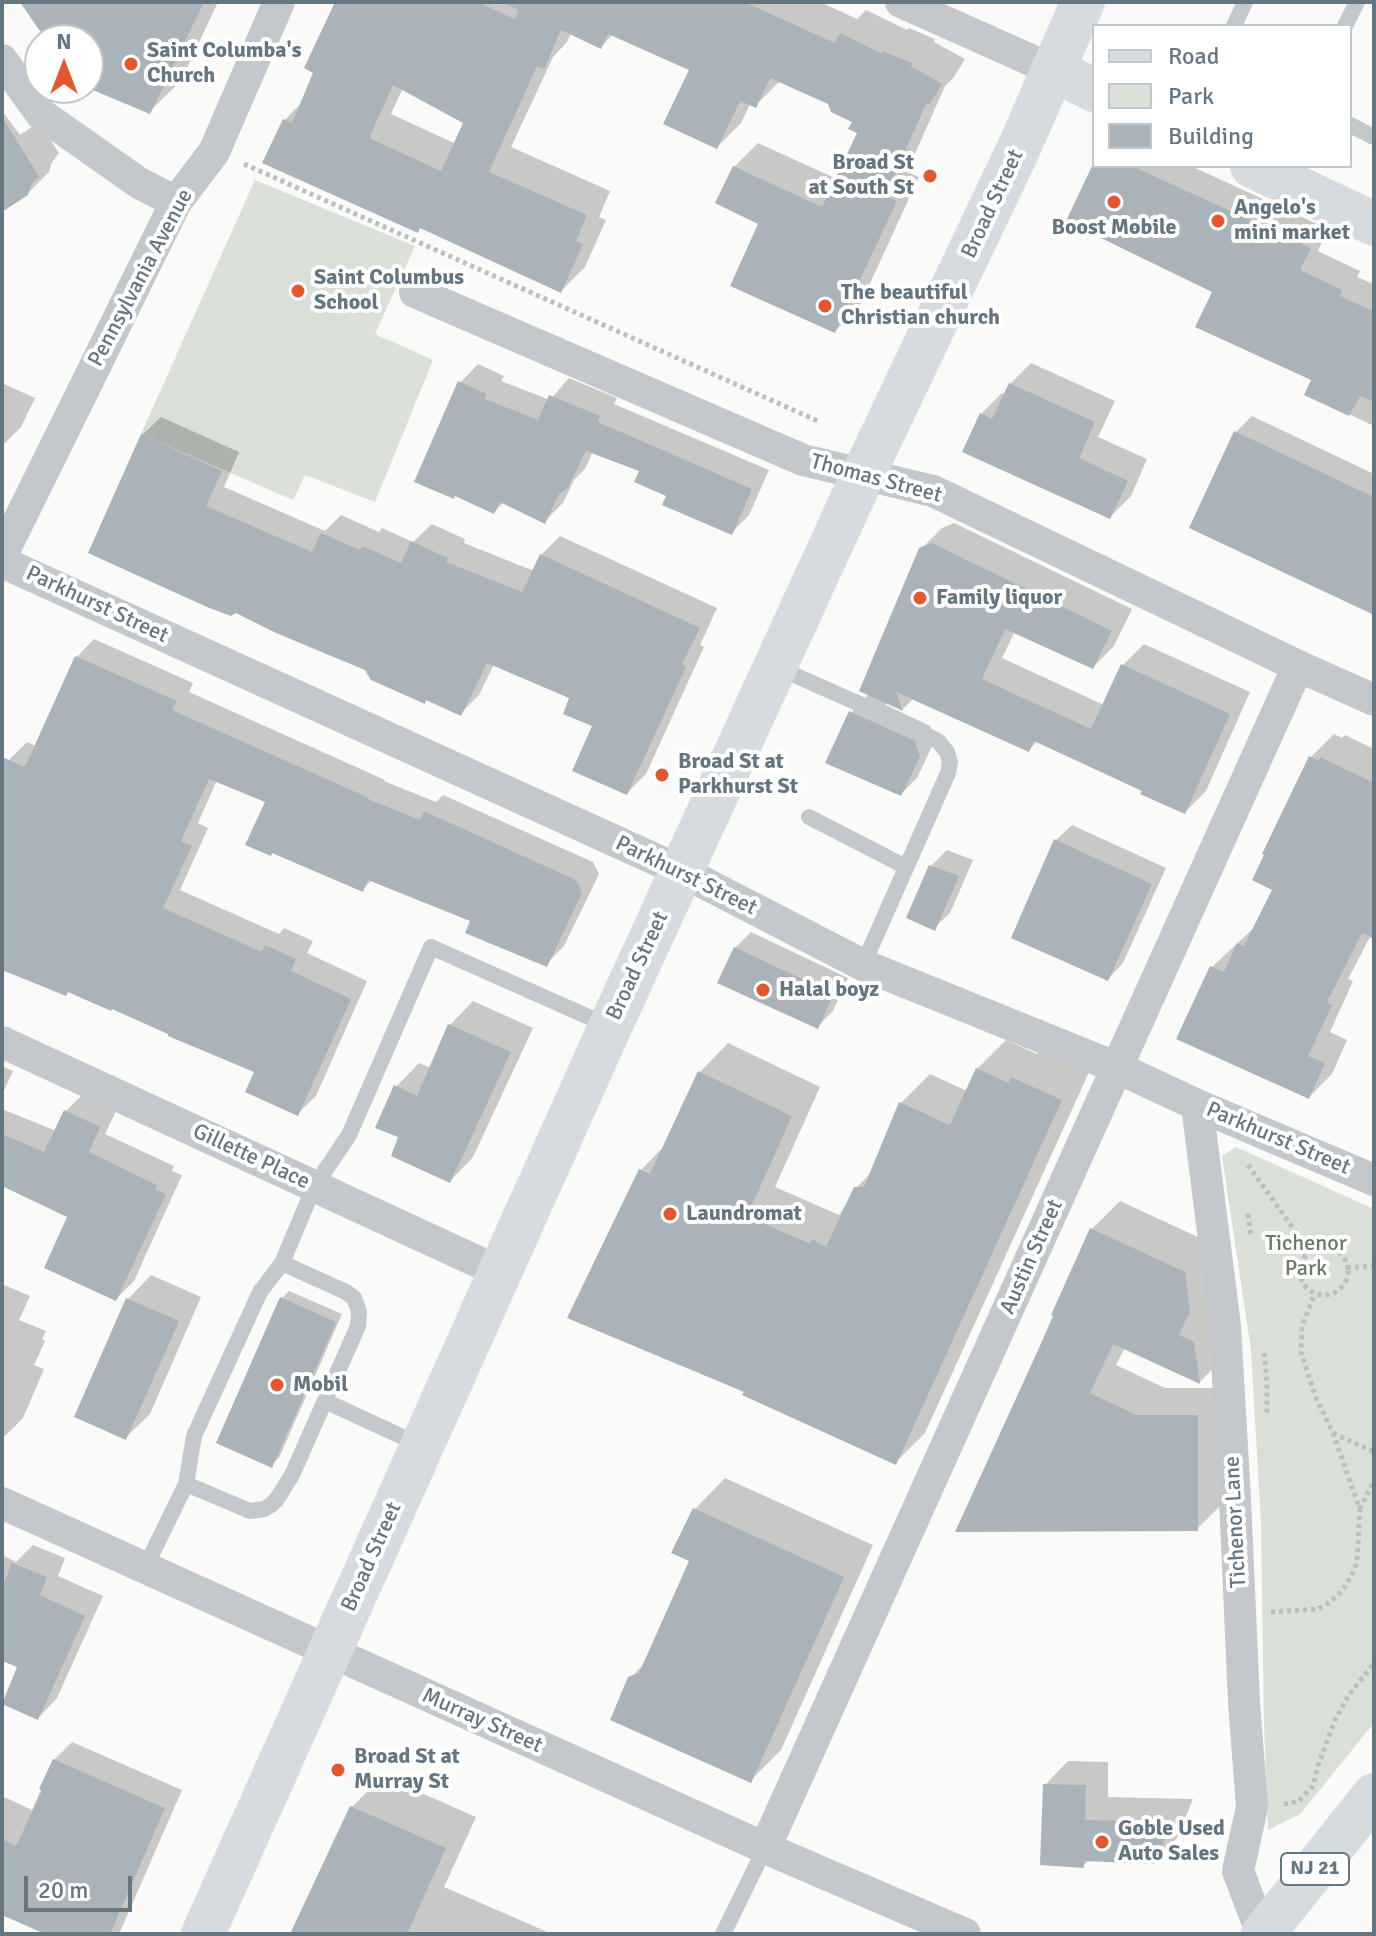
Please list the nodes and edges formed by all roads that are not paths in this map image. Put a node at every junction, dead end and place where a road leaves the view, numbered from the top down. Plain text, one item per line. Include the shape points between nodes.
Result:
1 (279, 2) edge
2 (901, 2) edge
3 (1083, 2) edge
4 (1245, 2) edge
5 (1357, 2) edge
6 (1235, 24) edge
7 (1346, 24) edge
8 (2, 60) edge
9 (1053, 70) junction
10 (1092, 89) edge
11 (1352, 126) edge
12 (1374, 137) edge
13 (1276, 171) edge
14 (176, 202) junction
15 (1374, 224) edge
16 (415, 292) dead end
17 (863, 475) junction
18 (2, 555) edge
19 (2, 562) edge
20 (775, 666) junction
21 (1298, 666) junction
22 (1374, 700) edge
23 (809, 817) dead end
24 (906, 867) junction
25 (681, 871) junction
26 (863, 965) junction
27 (610, 1027) junction
28 (2, 1042) edge
29 (1118, 1068) junction
30 (1197, 1105) junction
31 (1374, 1180) edge
32 (314, 1187) junction
33 (282, 1263) junction
34 (500, 1272) junction
35 (325, 1401) junction
36 (421, 1445) junction
37 (186, 1484) junction
38 (2, 1503) edge
39 (145, 1568) junction
40 (330, 1653) junction
41 (1374, 1795) edge
42 (765, 1848) junction
43 (203, 1934) edge
44 (723, 1934) edge
45 (965, 1934) edge
46 (1262, 1934) edge

1 - 14 street, Pennsylvania Avenue via 214,152
2 - 9 street
3 - 9 main road, Broad Street
4 - 6 lane
5 - 7 lane
8 - 14 street via 41,114 139,183
9 - 10 main road
9 - 17 main road, Broad Street
11 - 12 lane
13 - 15 main road
14 - 18 street, Pennsylvania Avenue
16 - 17 street, Thomas Street via 803,460
17 - 20 main road, Broad Street
17 - 21 street, Thomas Street via 933,491
19 - 25 street, Parkhurst Street
20 - 24 lane via 905,724 938,741 947,752 948,773
20 - 25 main road, Broad Street
21 - 22 street, Thomas Street
21 - 29 street, Austin Street
23 - 24 lane
24 - 26 lane
25 - 26 street, Parkhurst Street
25 - 27 main road, Broad Street
26 - 29 street, Parkhurst Street
27 - 32 lane via 431,947 349,1135
27 - 34 main road, Broad Street
28 - 32 street, Gillette Place
29 - 30 street, Parkhurst Street
29 - 42 street, Austin Street
30 - 31 street, Parkhurst Street
30 - 46 street, Tichenor Lane via 1225,1326 1252,1807 1238,1871
32 - 33 lane
32 - 34 street, Gillette Place
33 - 35 lane via 346,1292 359,1311 358,1326
33 - 37 lane via 260,1292 194,1436
34 - 36 main road, Broad Street
35 - 36 lane
35 - 37 lane via 292,1475 264,1509 250,1511
36 - 40 main road, Broad Street
37 - 39 lane
38 - 39 street, Murray Street
39 - 40 street, Murray Street
40 - 42 street, Murray Street
40 - 43 main road, Broad Street
41 - 46 main road, NJ 21
42 - 44 lane
42 - 45 street, Murray Street

